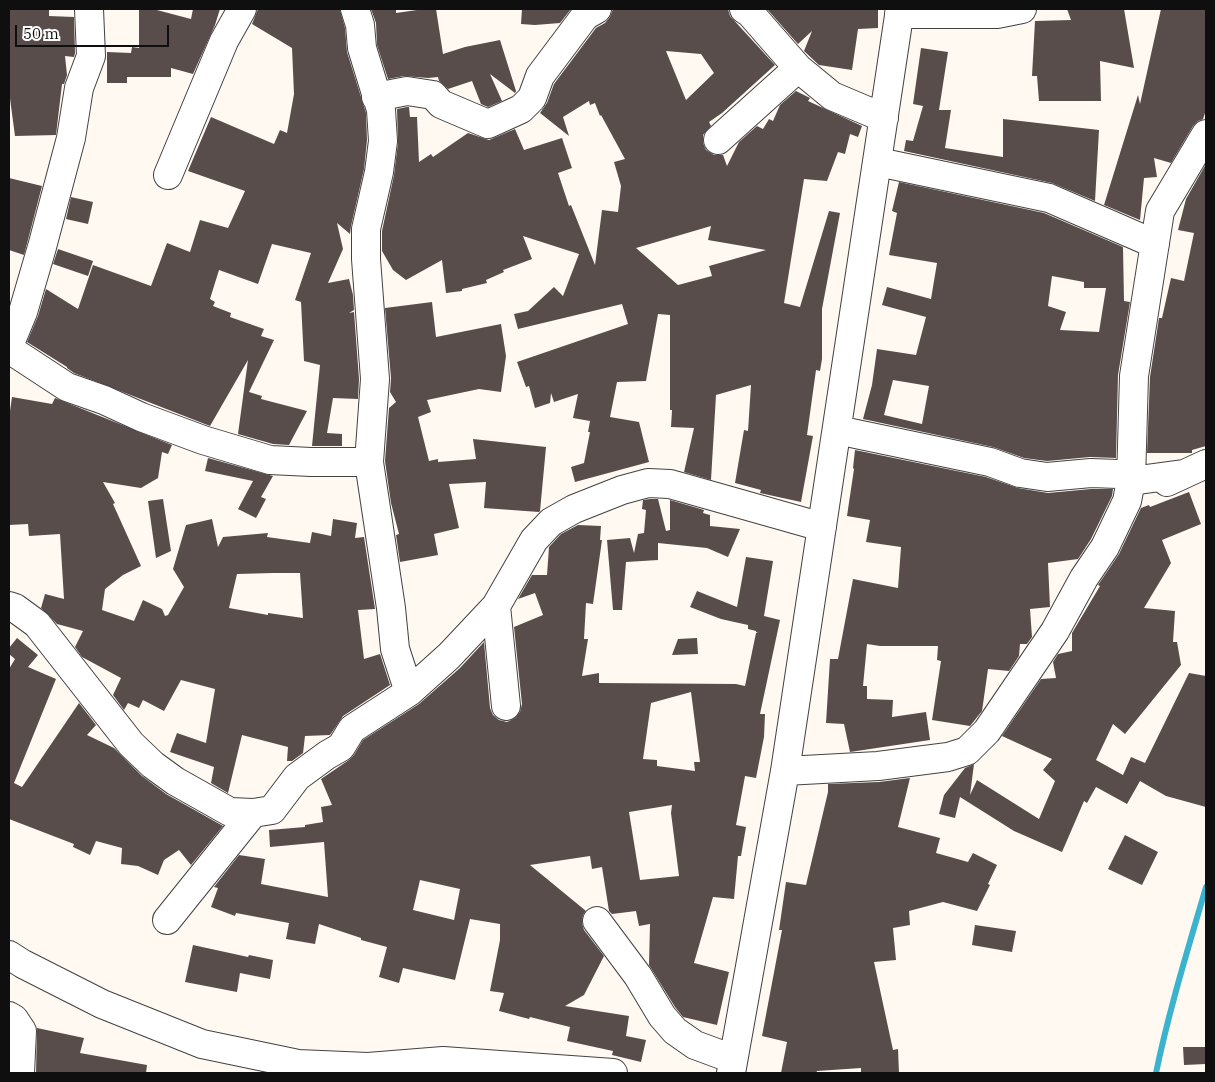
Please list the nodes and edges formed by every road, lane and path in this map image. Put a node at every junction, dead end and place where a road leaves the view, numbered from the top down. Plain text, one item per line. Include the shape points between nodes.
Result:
1 (89, 9) edge
2 (242, 9) edge
3 (355, 9) edge
4 (597, 9) edge
5 (744, 9) edge
6 (1022, 9) edge
7 (900, 11) edge
8 (798, 68) junction
9 (376, 97) junction
10 (884, 118) junction
11 (1206, 134) edge
12 (718, 140) dead end
13 (878, 162) junction
14 (168, 175) dead end
15 (1155, 244) junction
16 (9, 348) edge
17 (837, 430) junction
18 (369, 462) junction
19 (1195, 469) edge
20 (1129, 491) junction
21 (822, 527) junction
22 (9, 606) edge
23 (496, 606) junction
24 (409, 692) junction
25 (506, 706) dead end
26 (785, 771) junction
27 (253, 814) junction
28 (167, 920) dead end
29 (597, 921) dead end
30 (9, 955) edge
31 (9, 1016) edge
32 (732, 1066) edge
33 (367, 1070) edge
34 (20, 1073) edge
35 (613, 1073) edge

1 - 16 street via 91,56 79,88 71,138 42,246
2 - 14 street via 224,41
3 - 9 street
4 - 9 street via 585,16 540,76 532,98 520,109 488,124 441,104 433,95 407,91
5 - 8 street
6 - 7 street via 997,14
7 - 10 street
8 - 10 street via 832,96
8 - 12 street
9 - 18 street via 381,110 382,141 379,172 366,229 375,380
10 - 13 street
11 - 15 street via 1160,211
13 - 15 street via 1049,198
13 - 17 street
15 - 20 street via 1134,376
16 - 18 street via 67,387 203,440 270,460
17 - 20 street via 990,462 1020,473 1047,477 1118,474
17 - 21 street
18 - 24 street via 395,649
19 - 20 street
20 - 26 street via 1104,547 1055,631 987,731 967,751 948,757 878,766
21 - 23 street via 670,484 648,483 574,509 551,522 534,540
21 - 26 street
22 - 27 street via 37,624 131,744 153,765 230,812
23 - 24 street via 449,656
23 - 25 street
24 - 27 street via 352,729 341,747 297,777 272,810
26 - 32 street
27 - 28 street
29 - 32 street via 675,1031
30 - 33 street via 102,1004 202,1044 298,1064
31 - 34 street via 22,1031
33 - 35 street via 443,1061

